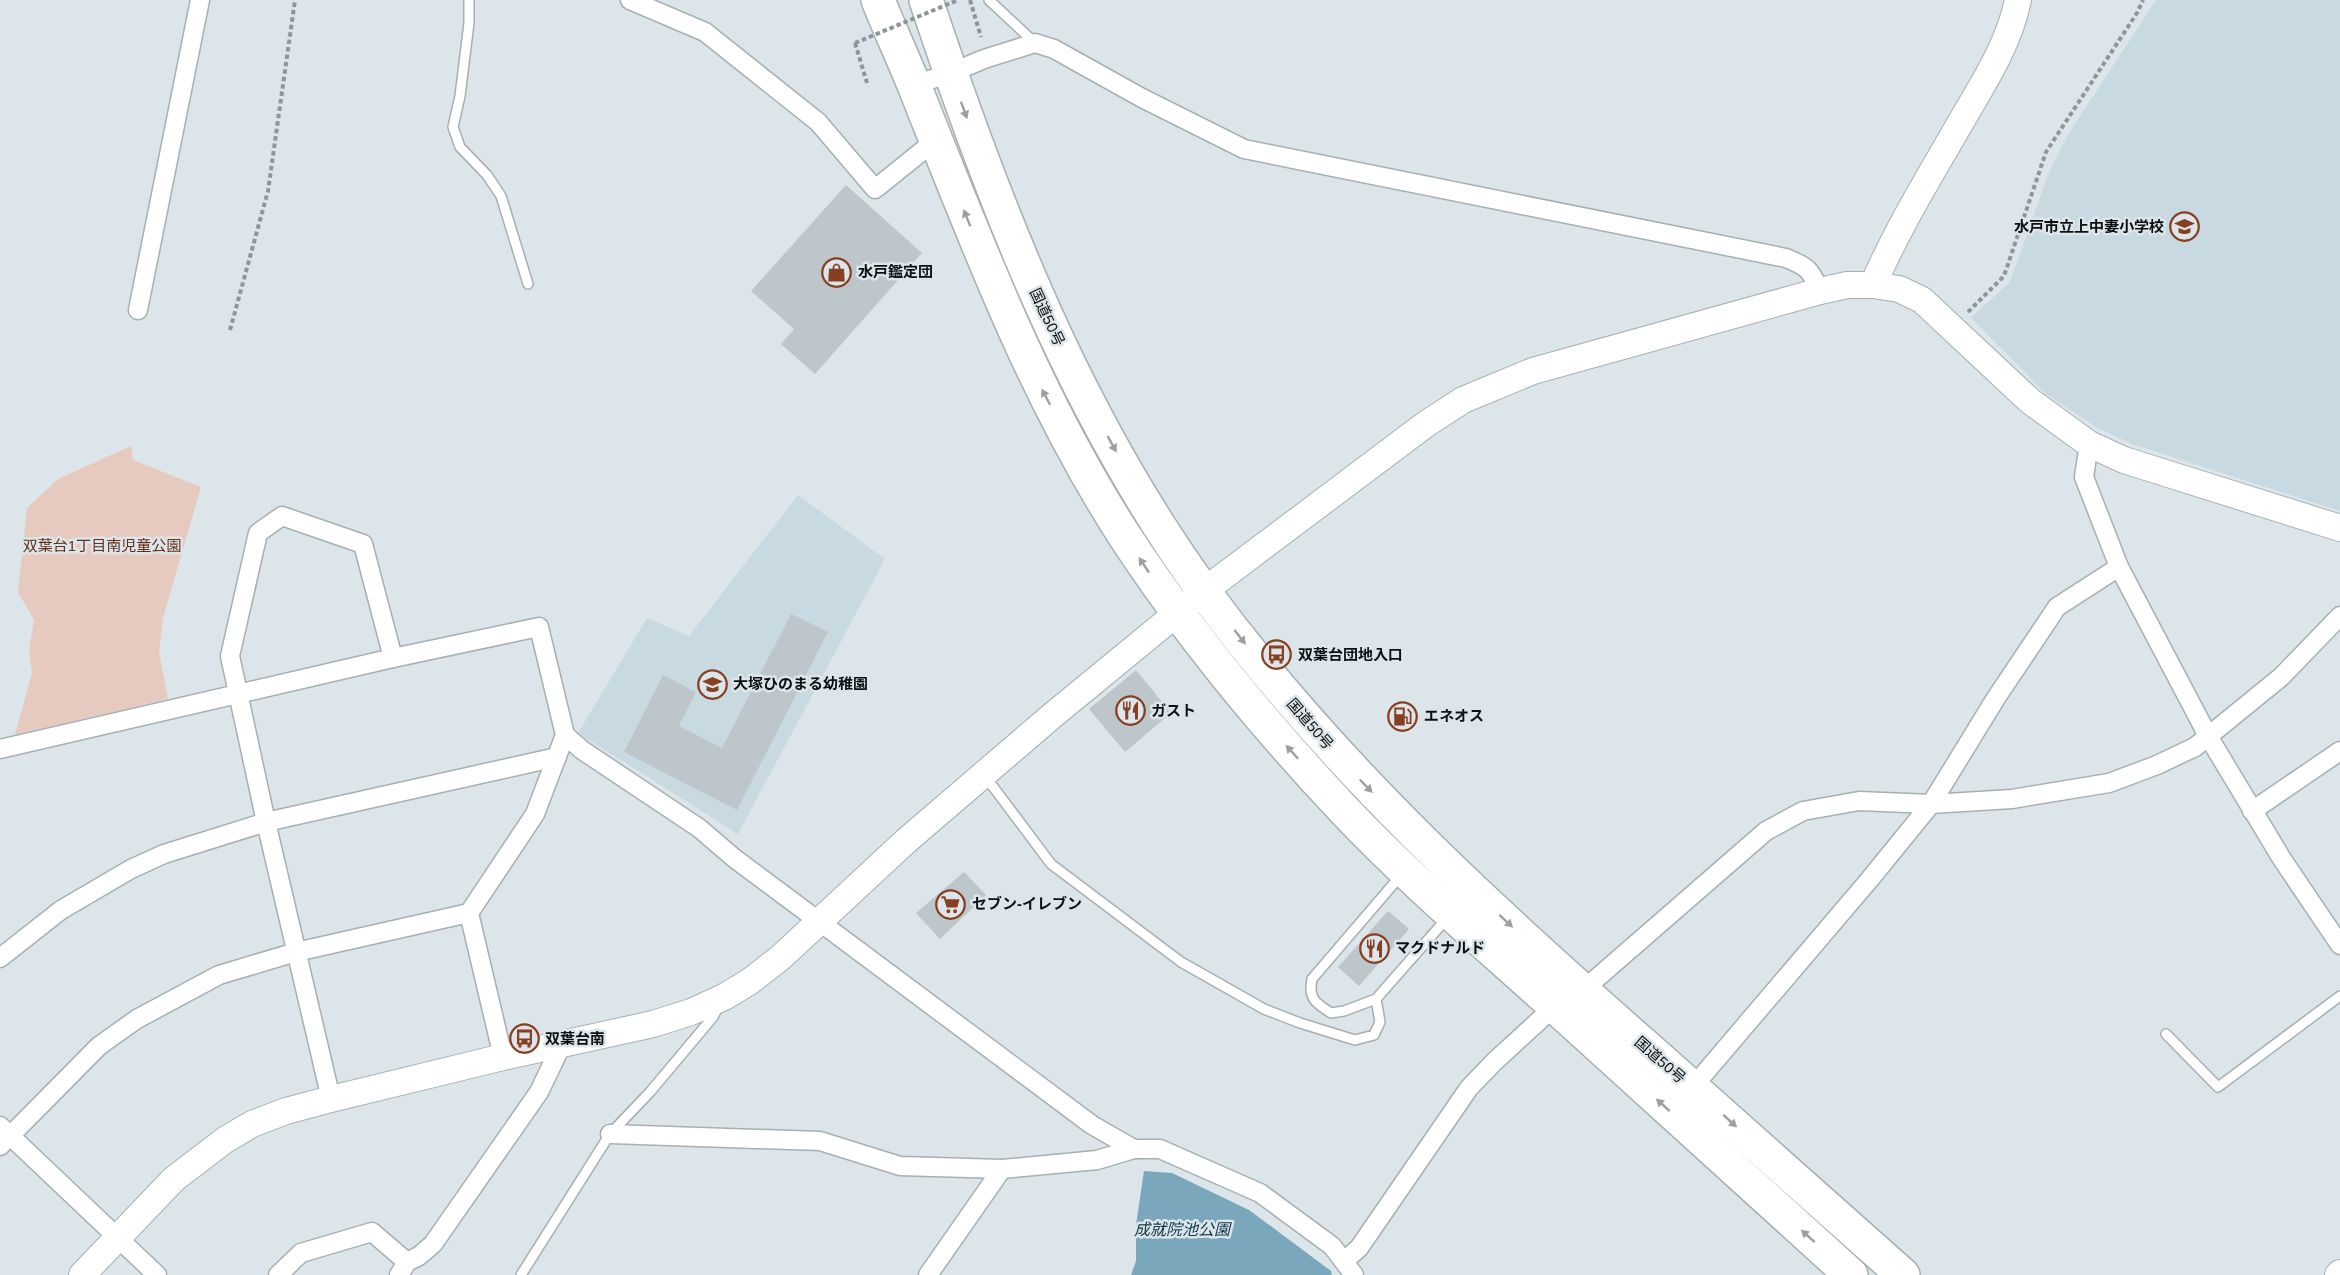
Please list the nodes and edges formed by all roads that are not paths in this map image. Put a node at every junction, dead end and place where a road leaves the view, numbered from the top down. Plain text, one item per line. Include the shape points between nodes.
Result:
1 (200, 0) edge
2 (469, 0) edge
3 (630, 0) edge
4 (870, 0) edge
5 (878, 0) edge
6 (989, 0) edge
7 (2019, 0) edge
8 (935, 4) edge
9 (891, 33) junction
10 (1035, 43) junction
11 (951, 73) junction
12 (914, 85) junction
13 (936, 140) junction
14 (528, 284) dead end
15 (1873, 285) junction
16 (1820, 291) junction
17 (138, 310) dead end
18 (2089, 444) junction
19 (2340, 528) edge
20 (2119, 567) junction
21 (1204, 591) junction
22 (1177, 613) junction
23 (2340, 616) edge
24 (393, 658) junction
25 (238, 694) junction
26 (565, 735) junction
27 (2208, 736) junction
28 (0, 749) edge
29 (2340, 752) edge
30 (557, 757) junction
31 (983, 773) junction
32 (1931, 804) junction
33 (2252, 811) junction
34 (266, 822) junction
35 (1406, 870) junction
36 (469, 913) junction
37 (1452, 913) junction
38 (819, 921) junction
39 (2340, 945) edge
40 (296, 952) junction
41 (0, 958) edge
42 (2340, 996) edge
43 (724, 997) junction
44 (1376, 999) junction
45 (1569, 999) junction
46 (2166, 1034) dead end
47 (562, 1044) junction
48 (503, 1057) junction
49 (1692, 1088) junction
50 (331, 1099) junction
51 (610, 1134) junction
52 (3, 1136) edge
53 (1134, 1149) junction
54 (1002, 1169) junction
55 (118, 1238) junction
56 (403, 1268) edge
57 (1349, 1268) edge
58 (82, 1275) edge
59 (157, 1275) edge
60 (278, 1275) edge
61 (521, 1275) edge
62 (928, 1275) edge
63 (1851, 1275) edge
64 (1903, 1275) edge

1 - 17 street
2 - 14 lane via 460,96 453,127 460,147 501,196
3 - 13 street via 705,32 818,122 875,189
4 - 9 highway
5 - 9 highway
6 - 10 lane
7 - 15 street via 1989,73 1892,242
8 - 11 highway, 国道50号
9 - 12 highway, 国道50号
10 - 11 street
10 - 16 street via 1054,49 1244,149 1786,258 1805,266
11 - 12 street
11 -> 21 highway, 国道50号 via 1023,265 1067,361 1145,500
12 - 13 highway, 国道50号
22 -> 13 highway, 国道50号 via 1117,523 1041,387 993,283
15 - 16 street
15 - 18 street via 1922,300 2030,401
16 - 21 street via 1533,371 1463,400
18 - 19 street via 2124,460
18 - 20 street via 2084,477
20 - 27 street
20 - 32 street via 2057,607 1995,698
21 - 22 street
21 -> 45 highway, 国道50号 via 1291,703
22 - 31 street
35 -> 22 highway, 国道50号 via 1346,812 1270,727
23 - 27 street via 2281,677
24 - 25 street
24 - 25 street via 363,544 282,516 258,533 230,656
24 - 26 street via 539,627
25 - 28 street
25 - 34 street
26 - 30 street
26 - 38 street via 699,828
27 - 32 street via 2195,747 2109,783 2012,800
27 - 33 street
29 - 33 street
30 - 34 street
30 - 36 street via 534,814
31 - 38 street
31 - 44 lane via 1051,864 1181,962 1264,1009 1355,1040 1374,1035 1380,1022
32 - 45 street via 1858,801 1803,811 1766,831
32 - 49 street
33 - 39 street
34 - 40 street
34 - 41 street via 164,854 131,869 61,910
35 - 37 highway, 国道50号
35 - 44 lane via 1312,979 1313,999 1331,1012
36 - 40 street
36 - 48 street
37 - 44 lane
37 - 45 highway, 国道50号
38 - 43 street via 780,958
38 - 53 street via 1092,1125
40 - 50 street
40 - 52 street via 219,975 137,1019 99,1047
42 - 46 lane via 2218,1087
43 - 47 street via 653,1024
43 - 51 lane via 713,1017
45 - 49 highway, 国道50号
45 - 57 street via 1469,1088
63 -> 45 highway, 国道50号
47 - 48 street
47 - 56 street via 539,1092 433,1244
48 - 50 street
49 -> 64 highway, 国道50号
50 - 55 street via 286,1111 225,1140 174,1179
51 - 54 street via 819,1141 900,1166
51 - 61 lane
52 - 55 street
53 - 54 street via 1097,1160
53 - 57 street via 1160,1149 1260,1193 1332,1246
54 - 62 street
55 - 58 street
55 - 59 street
56 - 60 street via 372,1232 301,1253

